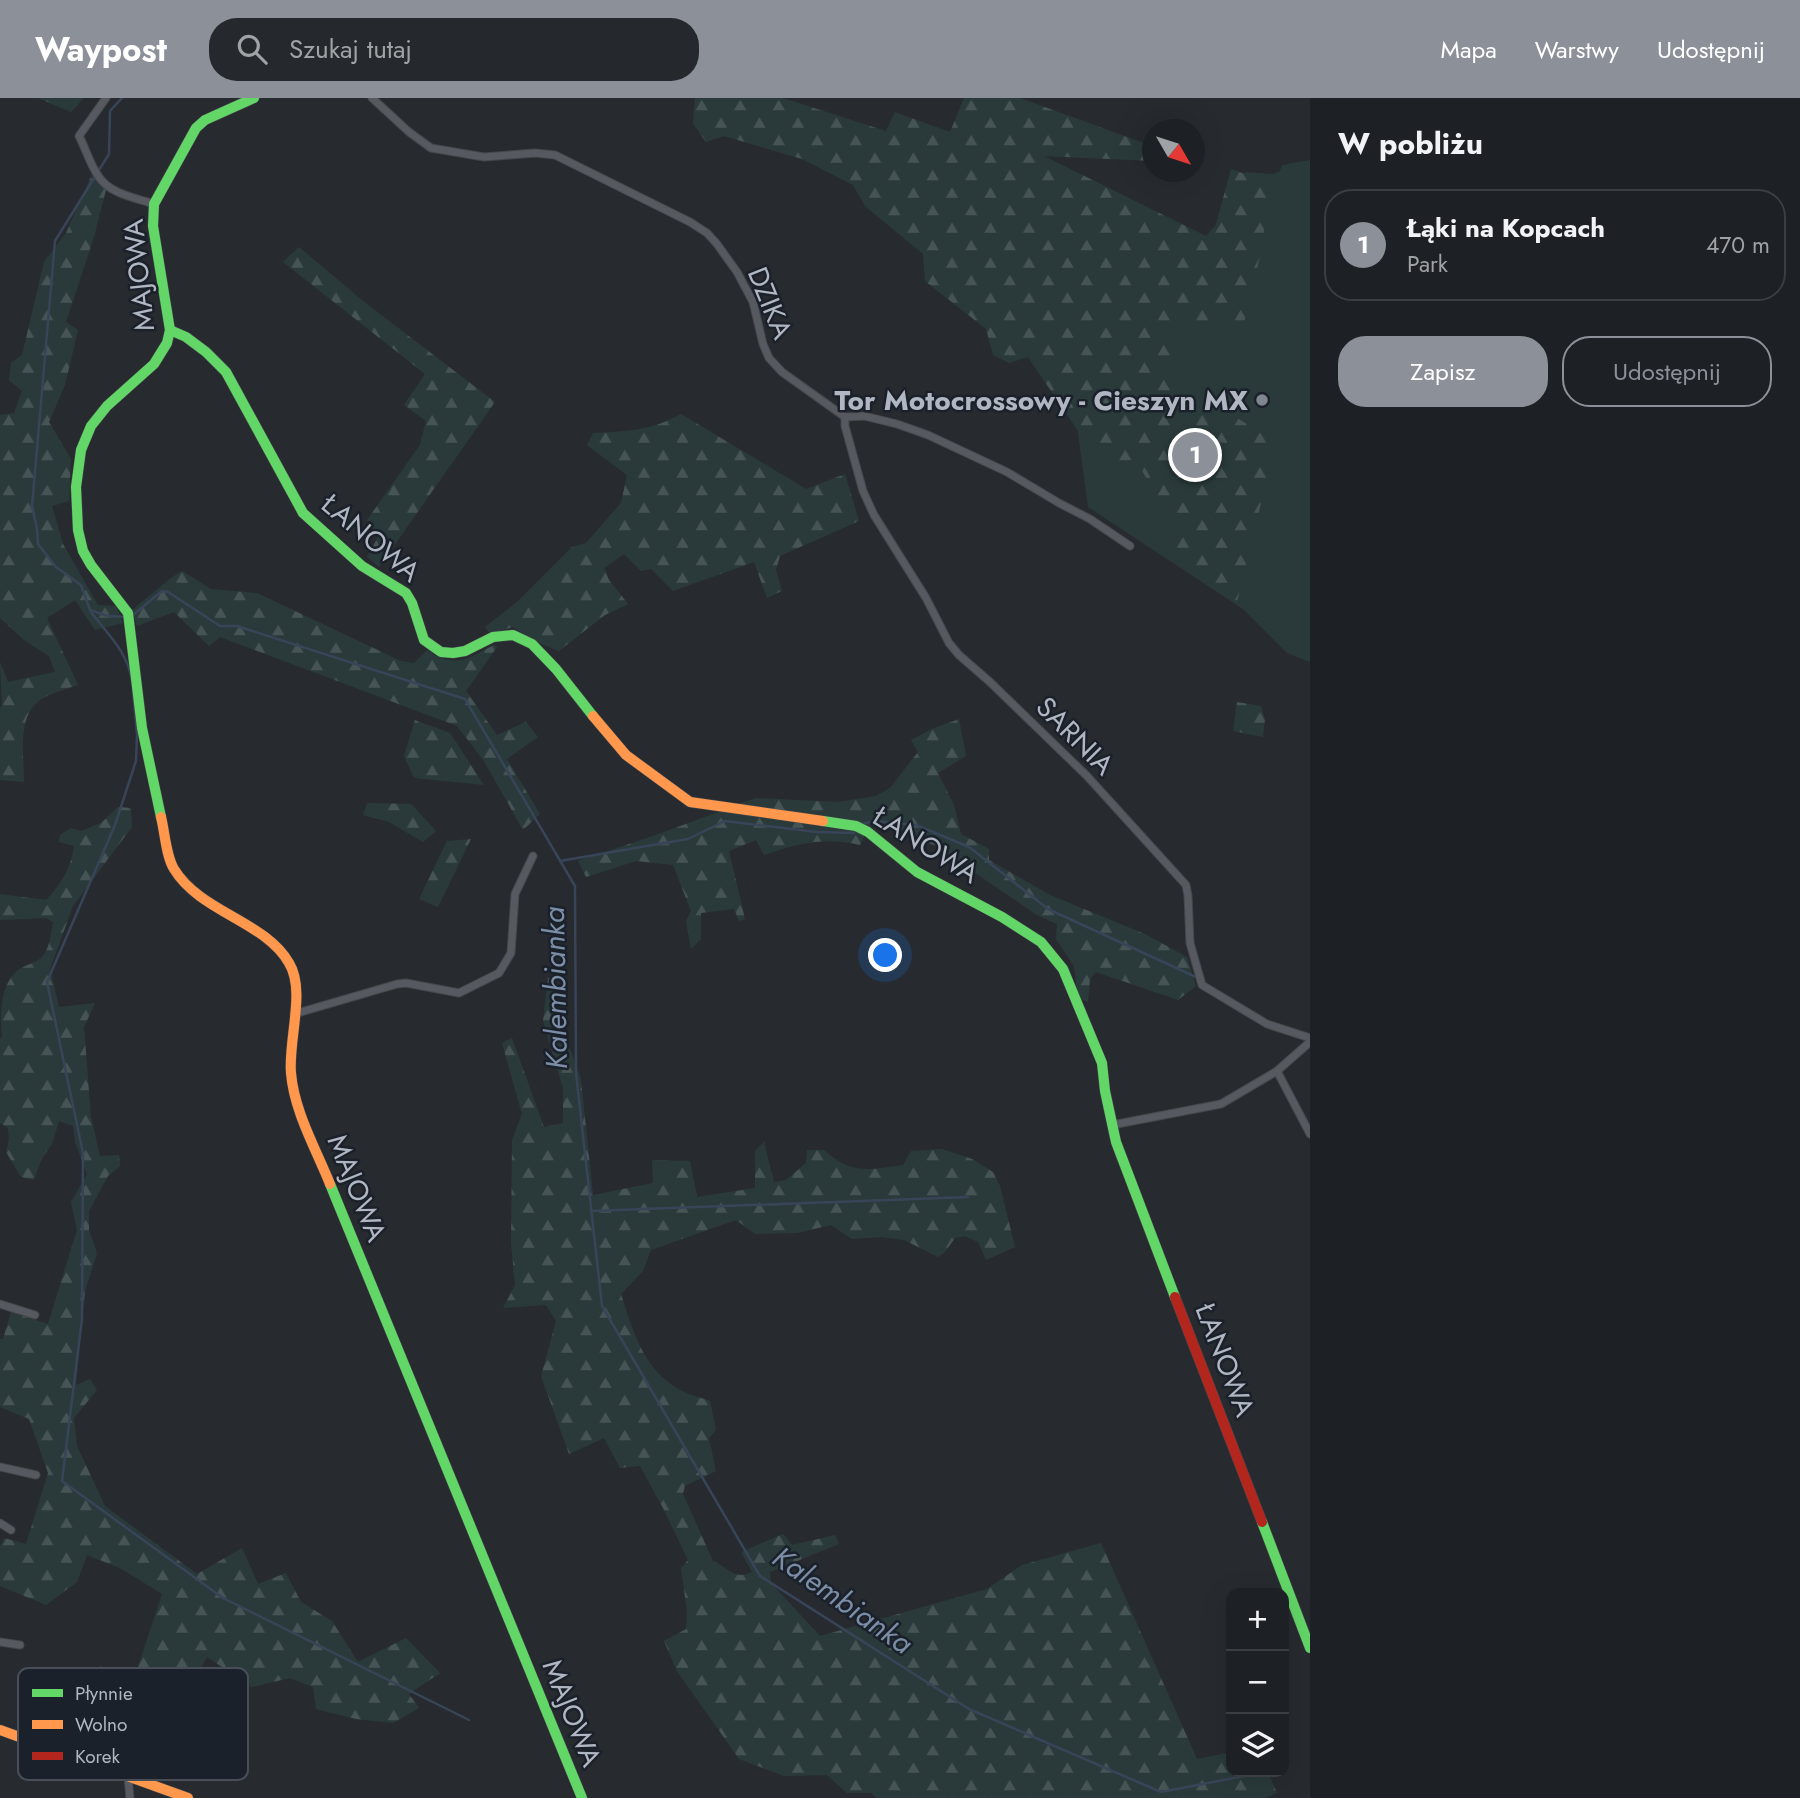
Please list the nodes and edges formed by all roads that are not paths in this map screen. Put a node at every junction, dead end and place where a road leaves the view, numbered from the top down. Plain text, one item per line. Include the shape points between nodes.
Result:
1 (106, 98) edge
2 (254, 98) edge
3 (372, 98) edge
4 (154, 204) junction
5 (170, 330) junction
6 (845, 416) junction
7 (1130, 546) dead end
8 (533, 856) dead end
9 (294, 1014) junction
10 (1310, 1040) edge
11 (1277, 1071) junction
12 (1112, 1125) junction
13 (1310, 1133) edge
14 (0, 1304) edge
15 (35, 1315) dead end
16 (0, 1467) edge
17 (36, 1475) dead end
18 (0, 1523) edge
19 (11, 1530) dead end
20 (0, 1642) edge
21 (20, 1646) dead end
22 (1310, 1648) edge
23 (0, 1731) edge
24 (18, 1737) edge
25 (128, 1780) edge
26 (137, 1780) edge
27 (131, 1798) edge
28 (188, 1798) edge
29 (583, 1798) edge

1 - 4 street via 79,136 106,184
2 - 4 street, MAJOWA via 196,128
3 - 6 street, DZIKA via 431,148 484,157 555,155 707,233 737,272 752,302 769,358 782,373
4 - 5 street, MAJOWA via 153,226
5 - 9 street, MAJOWA via 160,357 106,406 86,435 75,486 76,522 86,558 120,597 129,616 142,728 172,867 191,889 293,966
5 - 12 street, ŁANOWA via 206,352 226,372 303,513 362,566 406,593 424,640 441,652 465,651 493,637 522,638 541,650 620,749 690,802 856,826 917,872 1041,942 1063,969 1102,1063
6 - 7 street, DZIKA via 864,416 928,435 1007,472
6 - 10 street, SARNIA via 863,491 949,643 1087,776 1186,885 1190,943 1202,985 1267,1024
8 - 9 street via 515,894 511,953 499,973 459,993 397,984
9 - 29 street, MAJOWA via 291,1073 298,1105
10 - 11 street
11 - 12 street via 1221,1104
11 - 13 street
12 - 22 street, ŁANOWA
14 - 15 street
16 - 17 street
18 - 19 street
20 - 21 street
23 - 24 street
25 - 27 street
26 - 28 street

